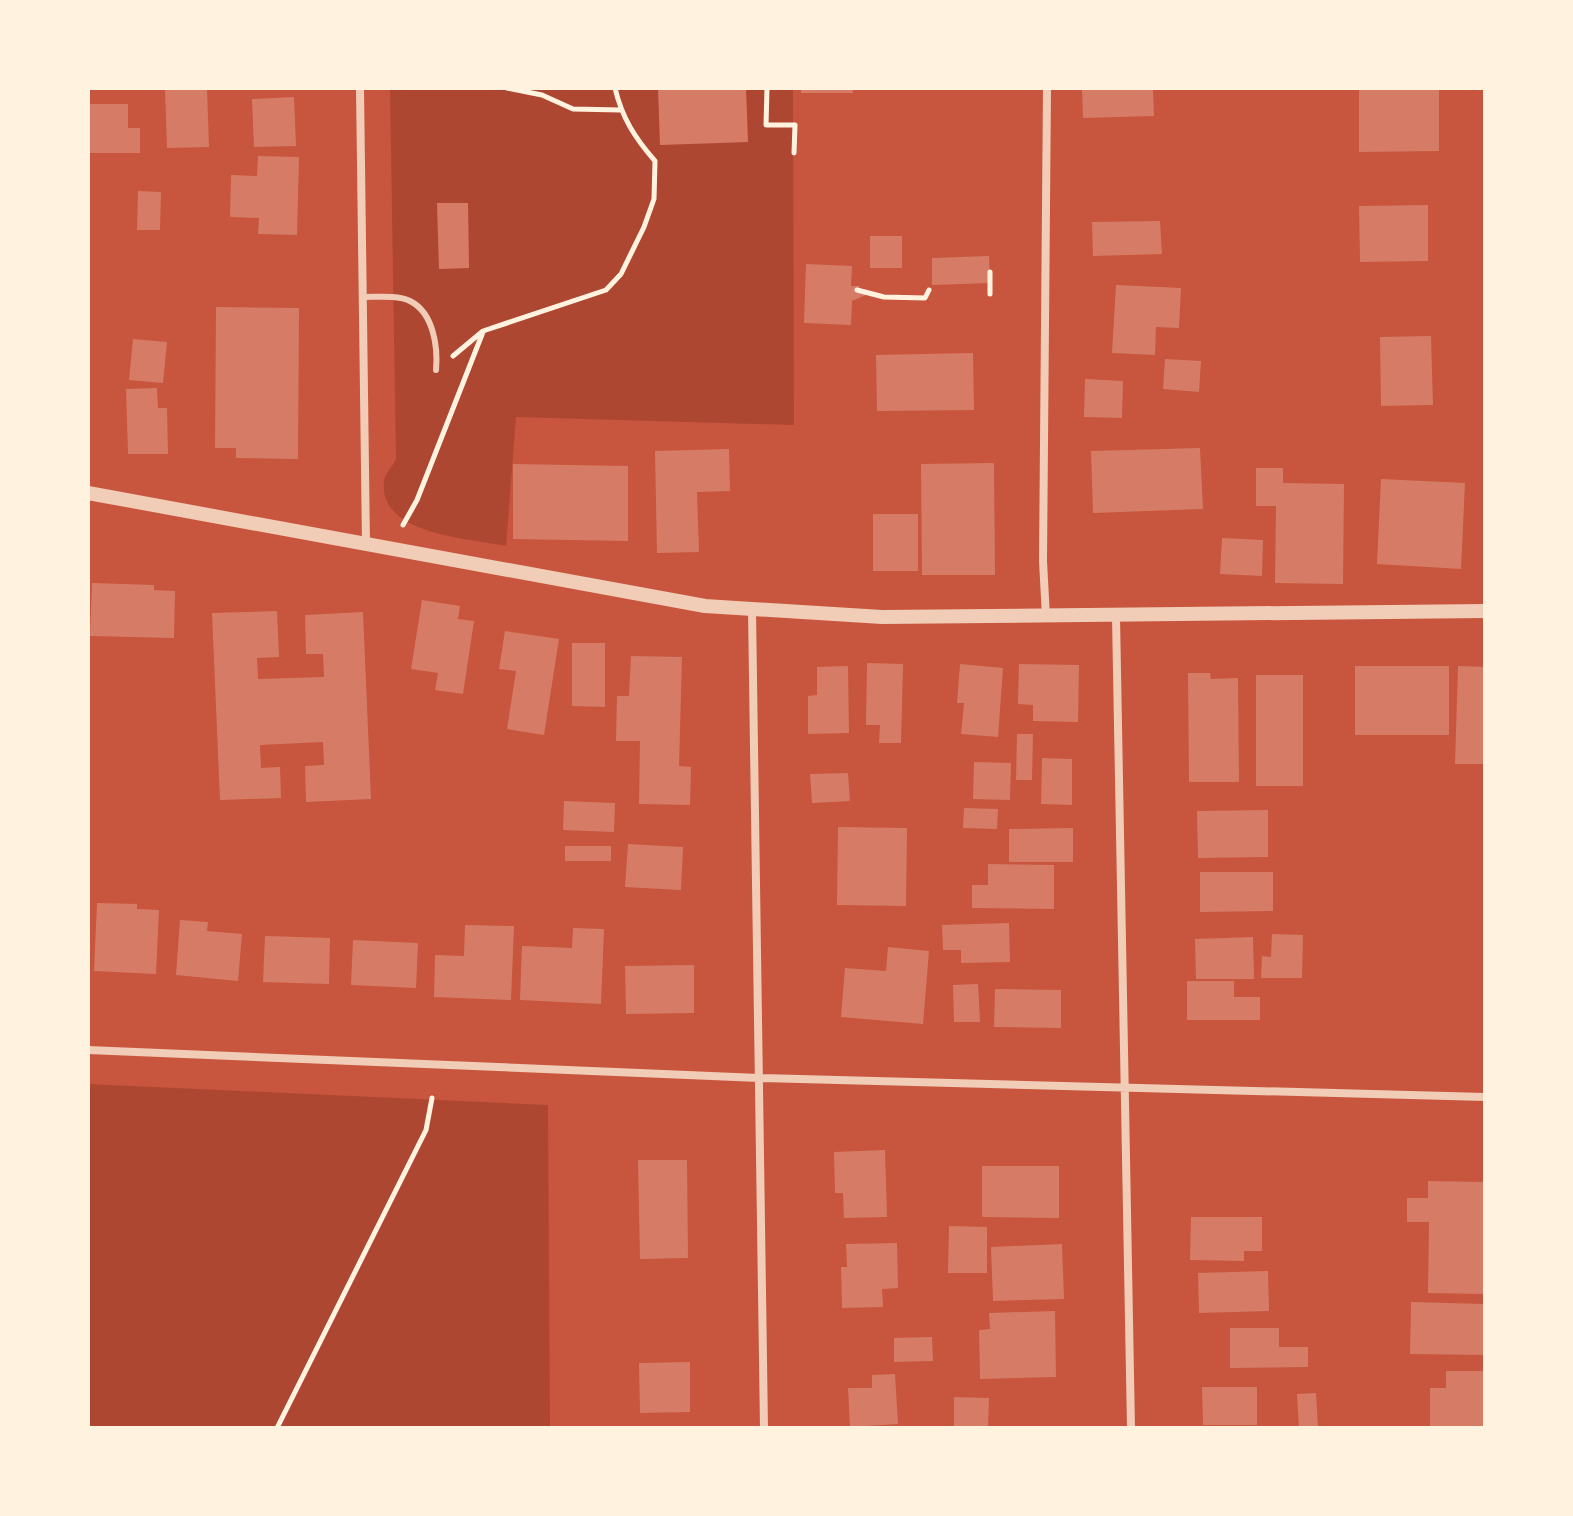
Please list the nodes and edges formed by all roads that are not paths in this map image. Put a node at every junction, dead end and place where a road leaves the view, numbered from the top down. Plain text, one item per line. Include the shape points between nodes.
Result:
1 (360, 88) edge
2 (1047, 88) edge
3 (365, 297) junction
4 (436, 370) road end
5 (88, 493) edge
6 (366, 547) junction
7 (752, 610) junction
8 (1485, 611) edge
9 (1046, 617) junction
10 (1116, 617) junction
11 (88, 1050) edge
12 (759, 1078) junction
13 (1125, 1088) junction
14 (1485, 1097) edge
15 (764, 1428) edge
16 (1131, 1428) edge

1 - 3 street
2 - 9 street
3 - 4 lane via 410,301 422,312 432,329
3 - 6 street
5 - 6 street
6 - 7 street via 652,598
7 - 9 street
7 - 12 street
8 - 10 street
9 - 10 street
10 - 13 street
11 - 12 street
12 - 13 street
12 - 15 street
13 - 14 street
13 - 16 street

